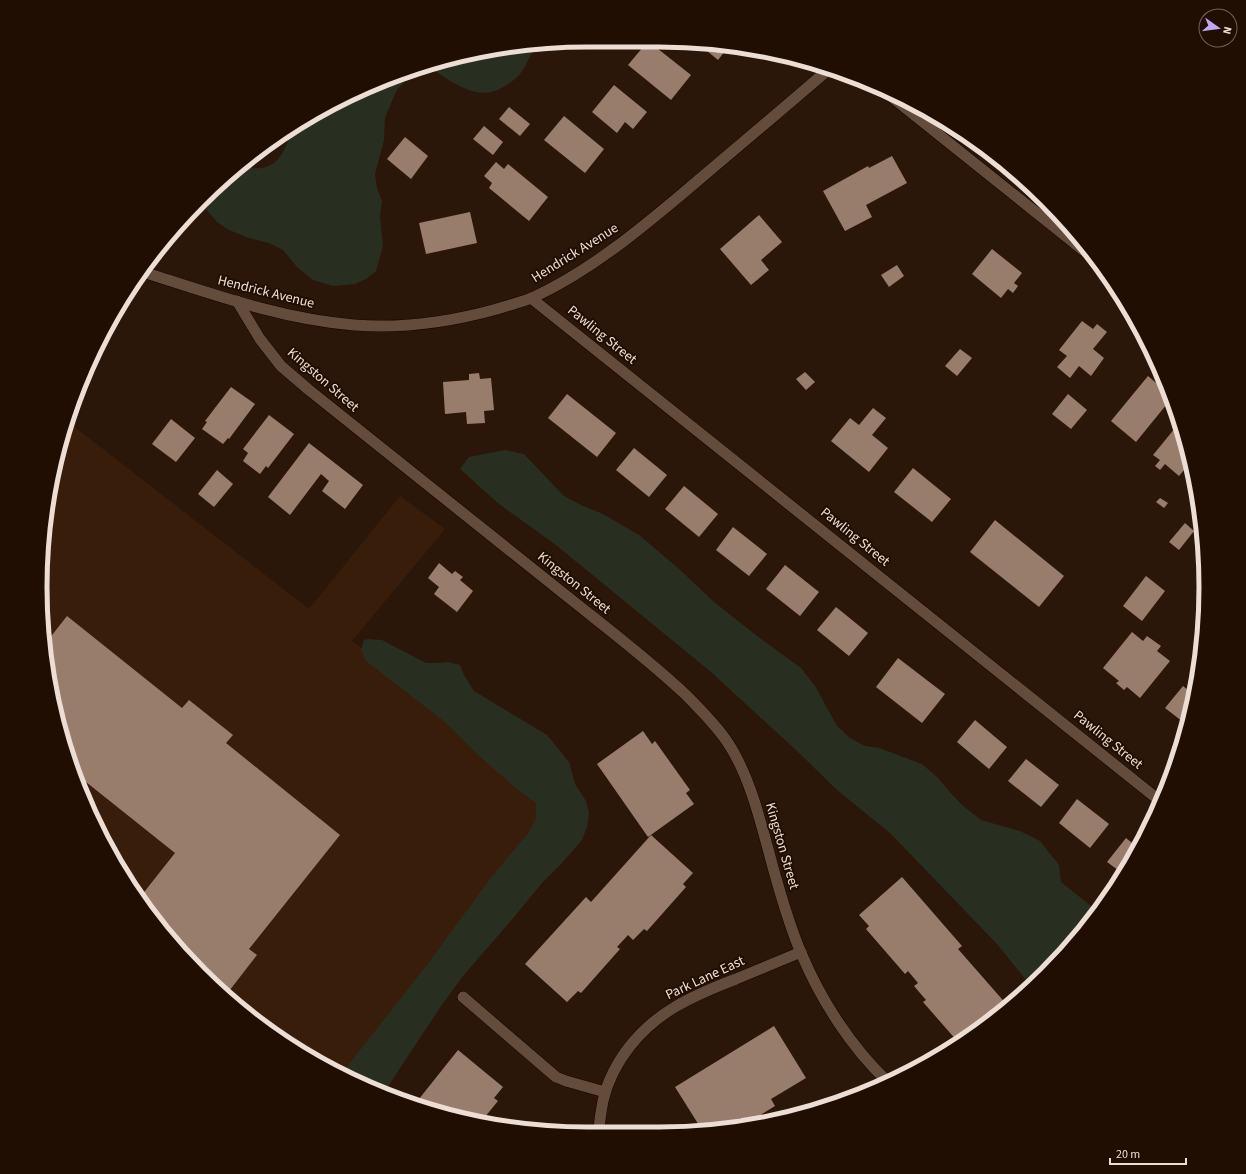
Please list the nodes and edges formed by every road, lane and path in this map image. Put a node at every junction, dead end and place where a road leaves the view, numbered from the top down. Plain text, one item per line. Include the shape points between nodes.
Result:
1 (824, 73) edge
2 (902, 105) edge
3 (1076, 244) edge
4 (148, 273) edge
5 (531, 298) junction
6 (237, 301) junction
7 (1156, 798) edge
8 (801, 952) junction
9 (464, 997) dead end
10 (884, 1078) edge
11 (605, 1092) junction
12 (599, 1127) edge

1 - 5 street, Hendrick Avenue via 641,228 596,261
2 - 3 street
4 - 6 street, Hendrick Avenue
5 - 6 street, Hendrick Avenue via 446,321 380,326 301,318
5 - 7 street, Pawling Street
6 - 8 street, Kingston Street via 260,339 281,366 661,672 715,725 738,760 746,779
8 - 10 street, Kingston Street via 812,978 843,1029
8 - 11 street, Park Lane East via 702,993 675,1007 650,1025 632,1044 610,1078
9 - 11 street via 556,1077
11 - 12 street, Park Lane East

